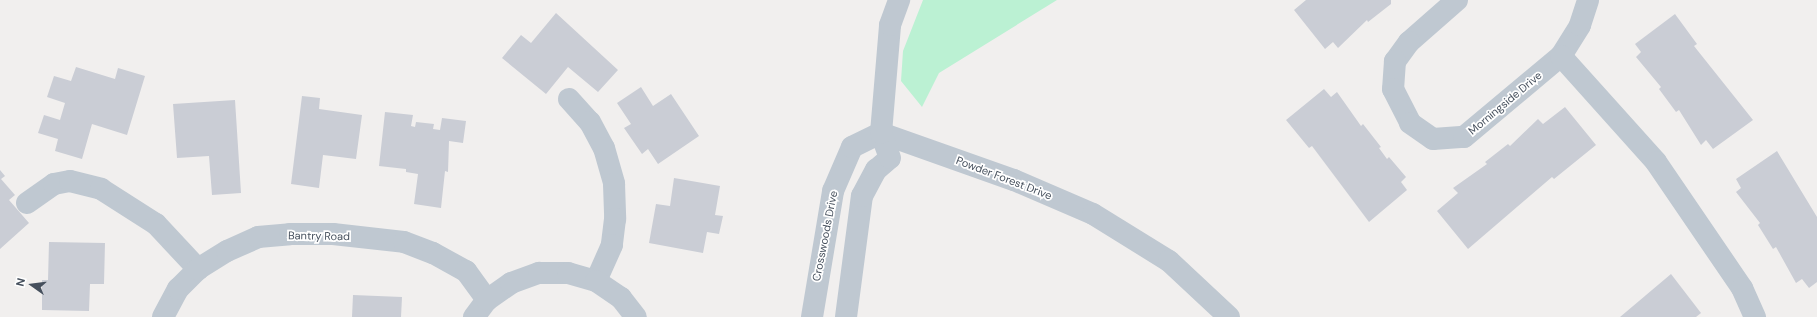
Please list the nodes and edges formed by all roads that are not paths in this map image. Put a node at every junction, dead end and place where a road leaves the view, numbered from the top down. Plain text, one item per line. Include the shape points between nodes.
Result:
1 (899, 0) edge
2 (1457, 0) edge
3 (1588, 0) edge
4 (1561, 56) junction
5 (570, 99) dead end
6 (880, 133) junction
7 (27, 203) dead end
8 (198, 269) junction
9 (596, 281) junction
10 (487, 300) junction
11 (163, 317) edge
12 (474, 317) edge
13 (636, 317) edge
14 (812, 317) edge
15 (846, 317) edge
16 (1228, 317) edge
17 (1755, 317) edge

1 - 6 street via 890,26
2 - 4 street, Morningside Drive via 1409,42 1395,61 1394,89 1410,123 1433,139 1464,137
3 - 4 street, Morningside Drive via 1580,25
4 - 17 street via 1656,162 1742,288
5 - 9 street via 590,122 604,148 614,184 615,219 612,246
6 - 14 street, Crosswoods Drive via 852,147 832,191
6 - 15 street via 890,158 876,170 862,196
6 - 16 street, Powder Forest Drive via 1014,180 1092,214 1169,261
7 - 8 street via 54,184 70,181 101,189 156,224
8 - 10 street, Bantry Road via 227,251 258,238 333,234 404,242 433,253 466,271
8 - 11 street, Bantry Road via 178,289
9 - 10 street via 568,273 539,273 511,283
9 - 13 street via 621,298
10 - 12 street

